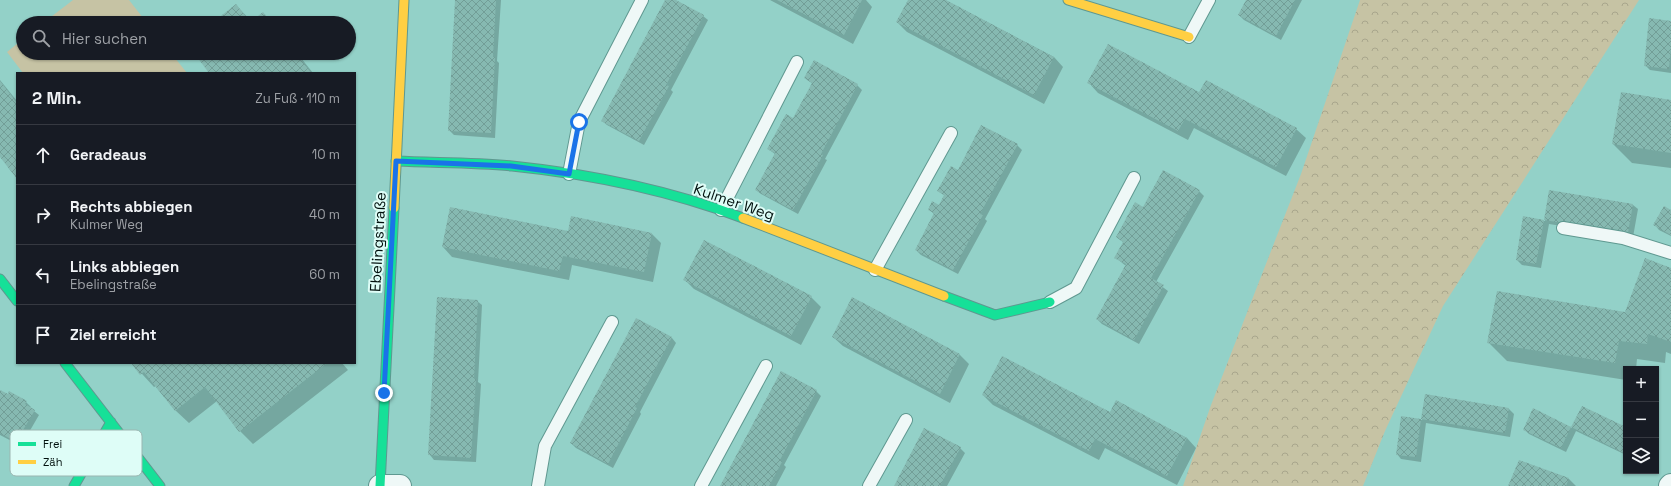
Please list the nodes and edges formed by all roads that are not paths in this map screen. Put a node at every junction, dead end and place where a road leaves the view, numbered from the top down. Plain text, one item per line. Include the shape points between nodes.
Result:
1 (404, 0) edge
2 (642, 0) edge
3 (1068, 0) edge
4 (1208, 0) edge
5 (1189, 38) joint
6 (797, 62) dead end
7 (951, 133) dead end
8 (396, 161) junction
9 (569, 174) junction
10 (1134, 178) dead end
11 (721, 210) junction
12 (1563, 228) dead end
13 (1671, 253) edge
14 (875, 270) junction
15 (0, 279) edge
16 (16, 300) edge
17 (1050, 302) joint
18 (612, 322) dead end
19 (66, 364) edge
20 (766, 366) dead end
21 (906, 420) dead end
22 (111, 422) junction
23 (106, 430) edge
24 (117, 430) edge
25 (142, 462) edge
26 (80, 476) edge
27 (74, 486) edge
28 (160, 486) edge
29 (380, 486) edge
30 (400, 486) edge
31 (538, 486) edge
32 (701, 486) edge
33 (869, 486) edge

1 - 8 street, Ebelingstraße
2 - 9 lane via 579,122
3 - 5 street
4 - 5 lane
6 - 11 lane
7 - 14 lane
8 - 9 street, Kulmer Weg via 511,166
8 - 29 street, Ebelingstraße
9 - 11 street, Kulmer Weg via 644,188
10 - 17 lane via 1076,288
11 - 14 street, Kulmer Weg
12 - 13 lane via 1624,238
14 - 17 street, Kulmer Weg via 995,315
15 - 16 street
18 - 31 lane via 545,446
19 - 22 street
20 - 32 lane
21 - 33 lane
22 - 23 street
22 - 24 street
25 - 28 street
26 - 27 street
29 - 30 street

